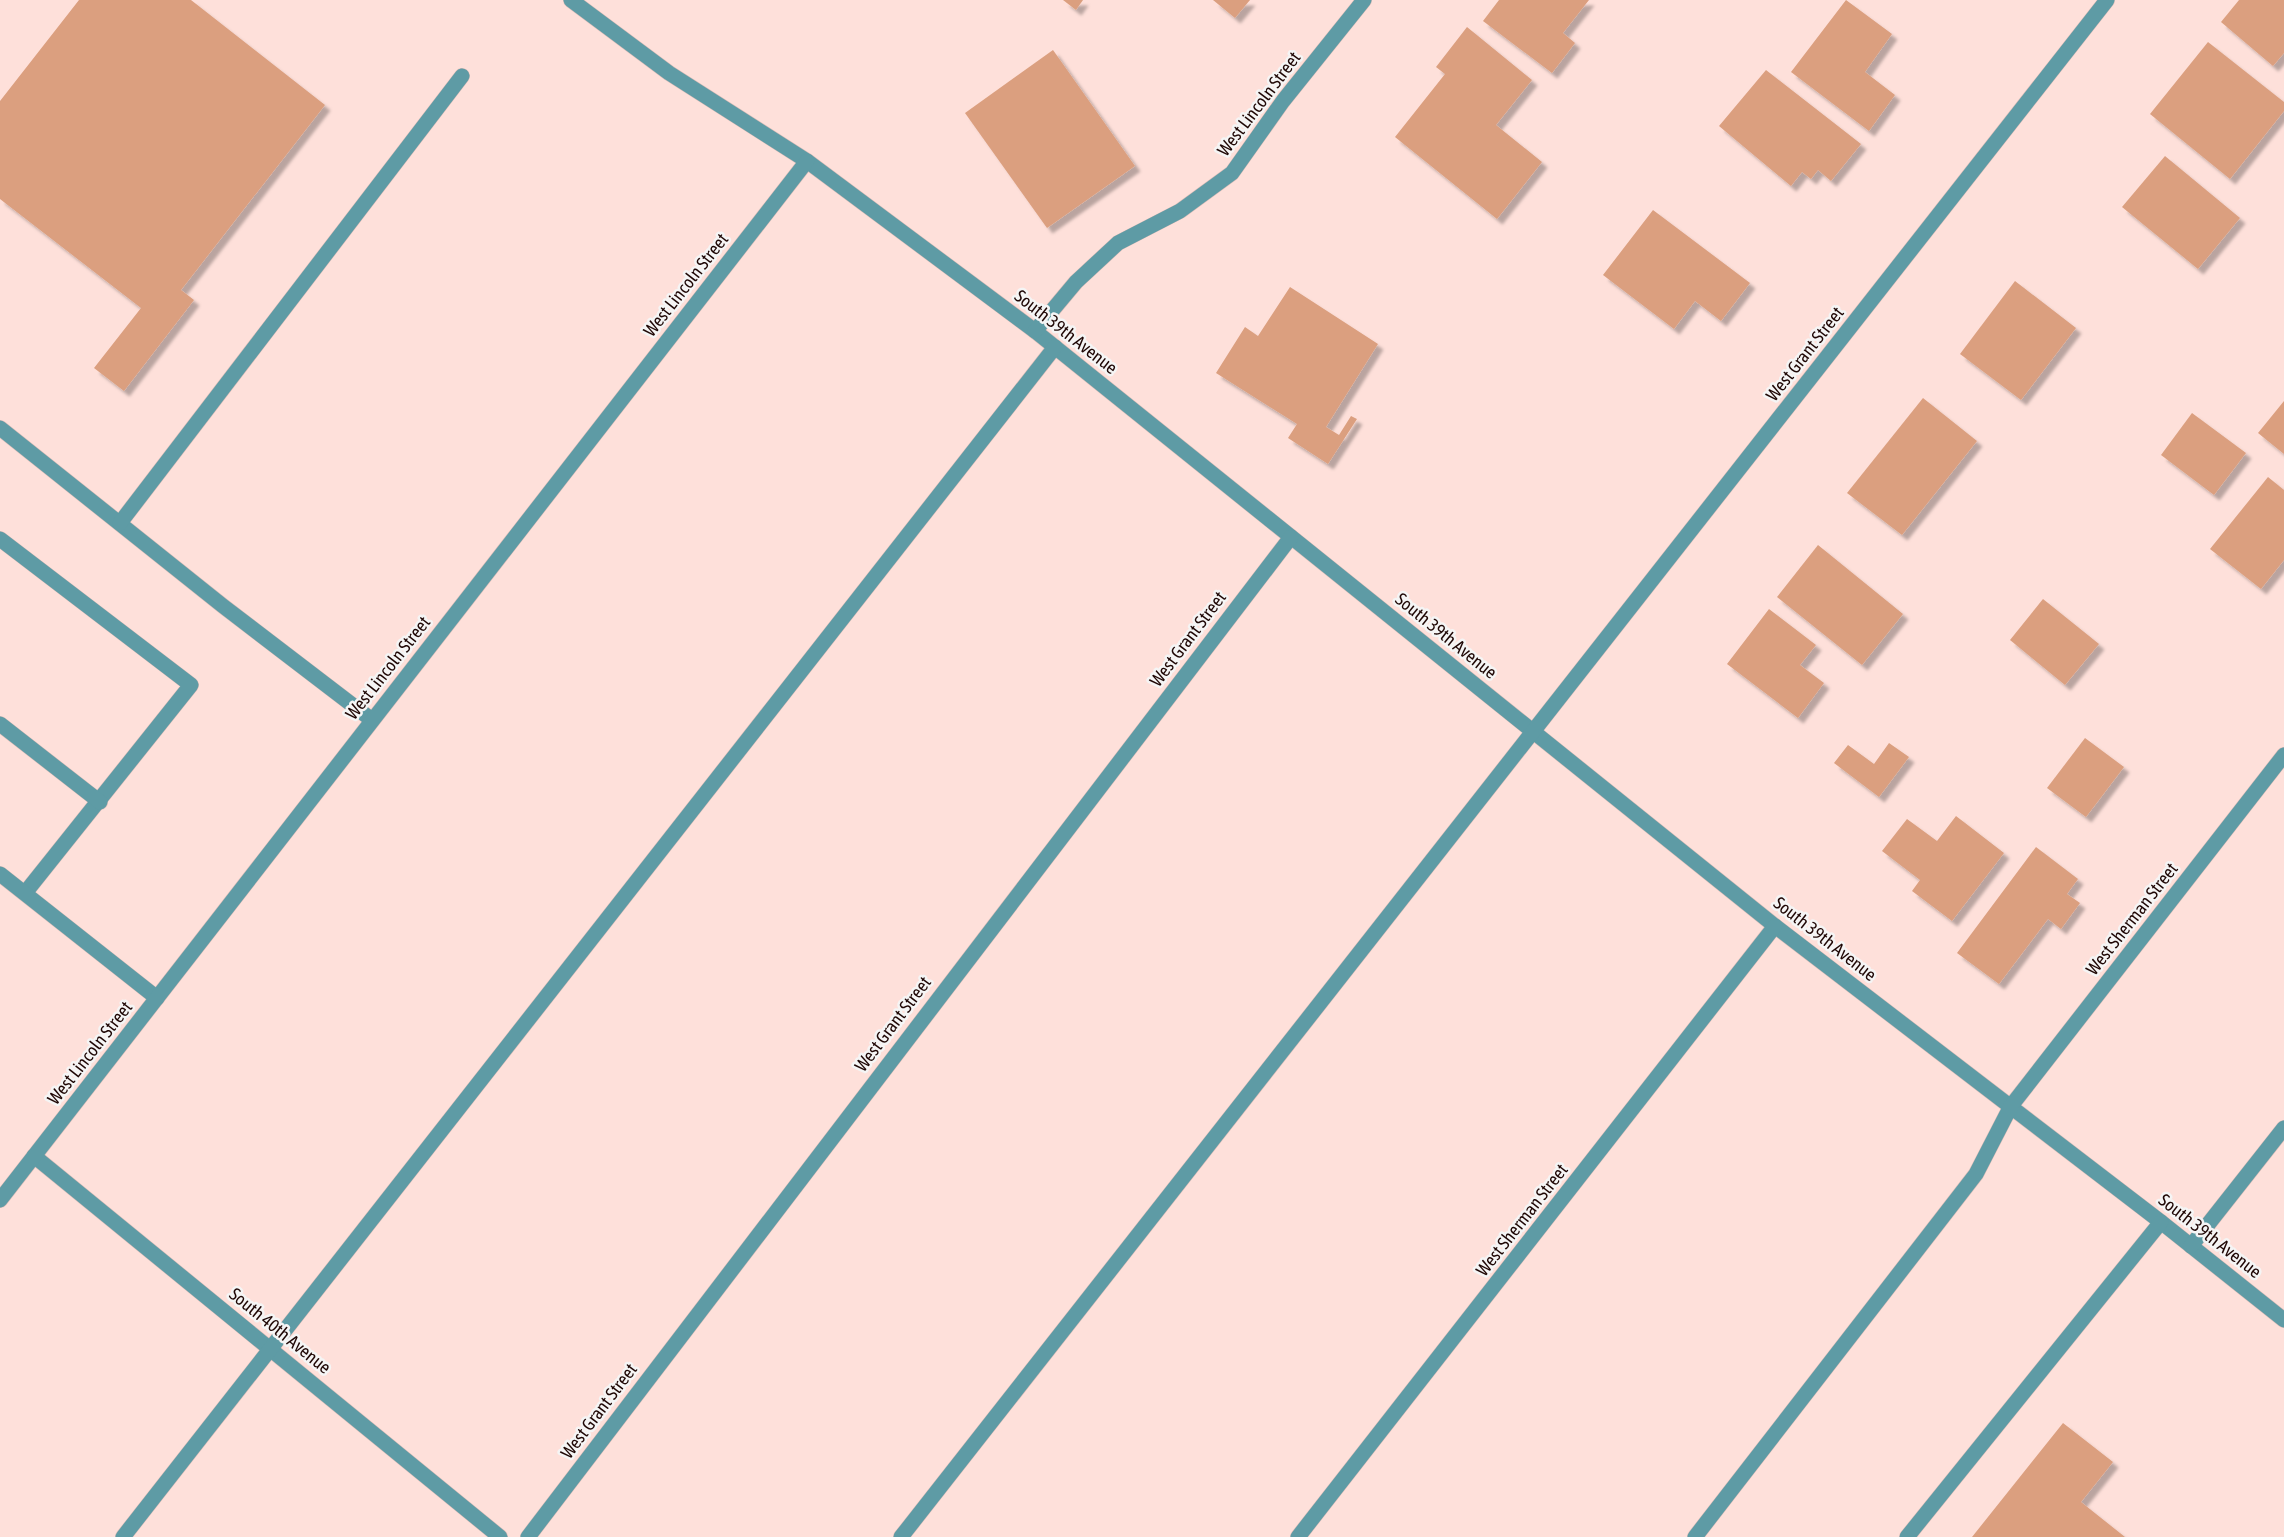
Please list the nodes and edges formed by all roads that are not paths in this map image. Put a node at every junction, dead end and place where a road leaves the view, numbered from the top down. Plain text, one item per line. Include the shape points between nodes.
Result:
1 (571, 0) edge
2 (1364, 0) edge
3 (2107, 0) edge
4 (462, 76) dead end
5 (807, 161) junction
6 (1035, 331) junction
7 (1055, 347) junction
8 (0, 428) edge
9 (120, 523) junction
10 (1291, 537) junction
11 (0, 539) edge
12 (372, 720) junction
13 (0, 724) edge
14 (1534, 732) junction
15 (2284, 755) edge
16 (100, 802) junction
17 (0, 874) edge
18 (25, 893) junction
19 (1775, 926) junction
20 (157, 998) junction
21 (2011, 1107) junction
22 (2284, 1128) edge
23 (34, 1156) junction
24 (0, 1200) edge
25 (2161, 1222) junction
26 (2191, 1246) junction
27 (2284, 1320) edge
28 (270, 1348) junction
29 (123, 1537) edge
30 (500, 1537) edge
31 (528, 1537) edge
32 (901, 1537) edge
33 (1298, 1537) edge
34 (1695, 1537) edge
35 (1907, 1537) edge

1 - 5 street, South 39th Avenue via 669,73
2 - 6 street, West Lincoln Street via 1283,101 1232,173 1180,211 1118,243 1076,282
3 - 14 street, West Grant Street
4 - 9 street
5 - 6 street, South 39th Avenue
5 - 12 street, West Lincoln Street
6 - 7 street, South 39th Avenue
7 - 10 street, South 39th Avenue
7 - 28 street
8 - 9 street
9 - 12 street
10 - 14 street, South 39th Avenue
10 - 31 street, West Grant Street
11 - 16 street via 191,685
12 - 20 street, West Lincoln Street
13 - 16 street
14 - 19 street, South 39th Avenue
14 - 32 street, West Grant Street
15 - 21 street, West Sherman Street
16 - 18 street
17 - 18 street
18 - 20 street
19 - 21 street, South 39th Avenue
19 - 33 street, West Sherman Street
20 - 23 street, West Lincoln Street
21 - 25 street, South 39th Avenue
21 - 34 street, West Sherman Street via 1976,1174
22 - 26 street
23 - 24 street, West Lincoln Street
23 - 28 street, South 40th Avenue
25 - 26 street, South 39th Avenue
25 - 35 street
26 - 27 street, South 39th Avenue
28 - 29 street
28 - 30 street, South 40th Avenue

